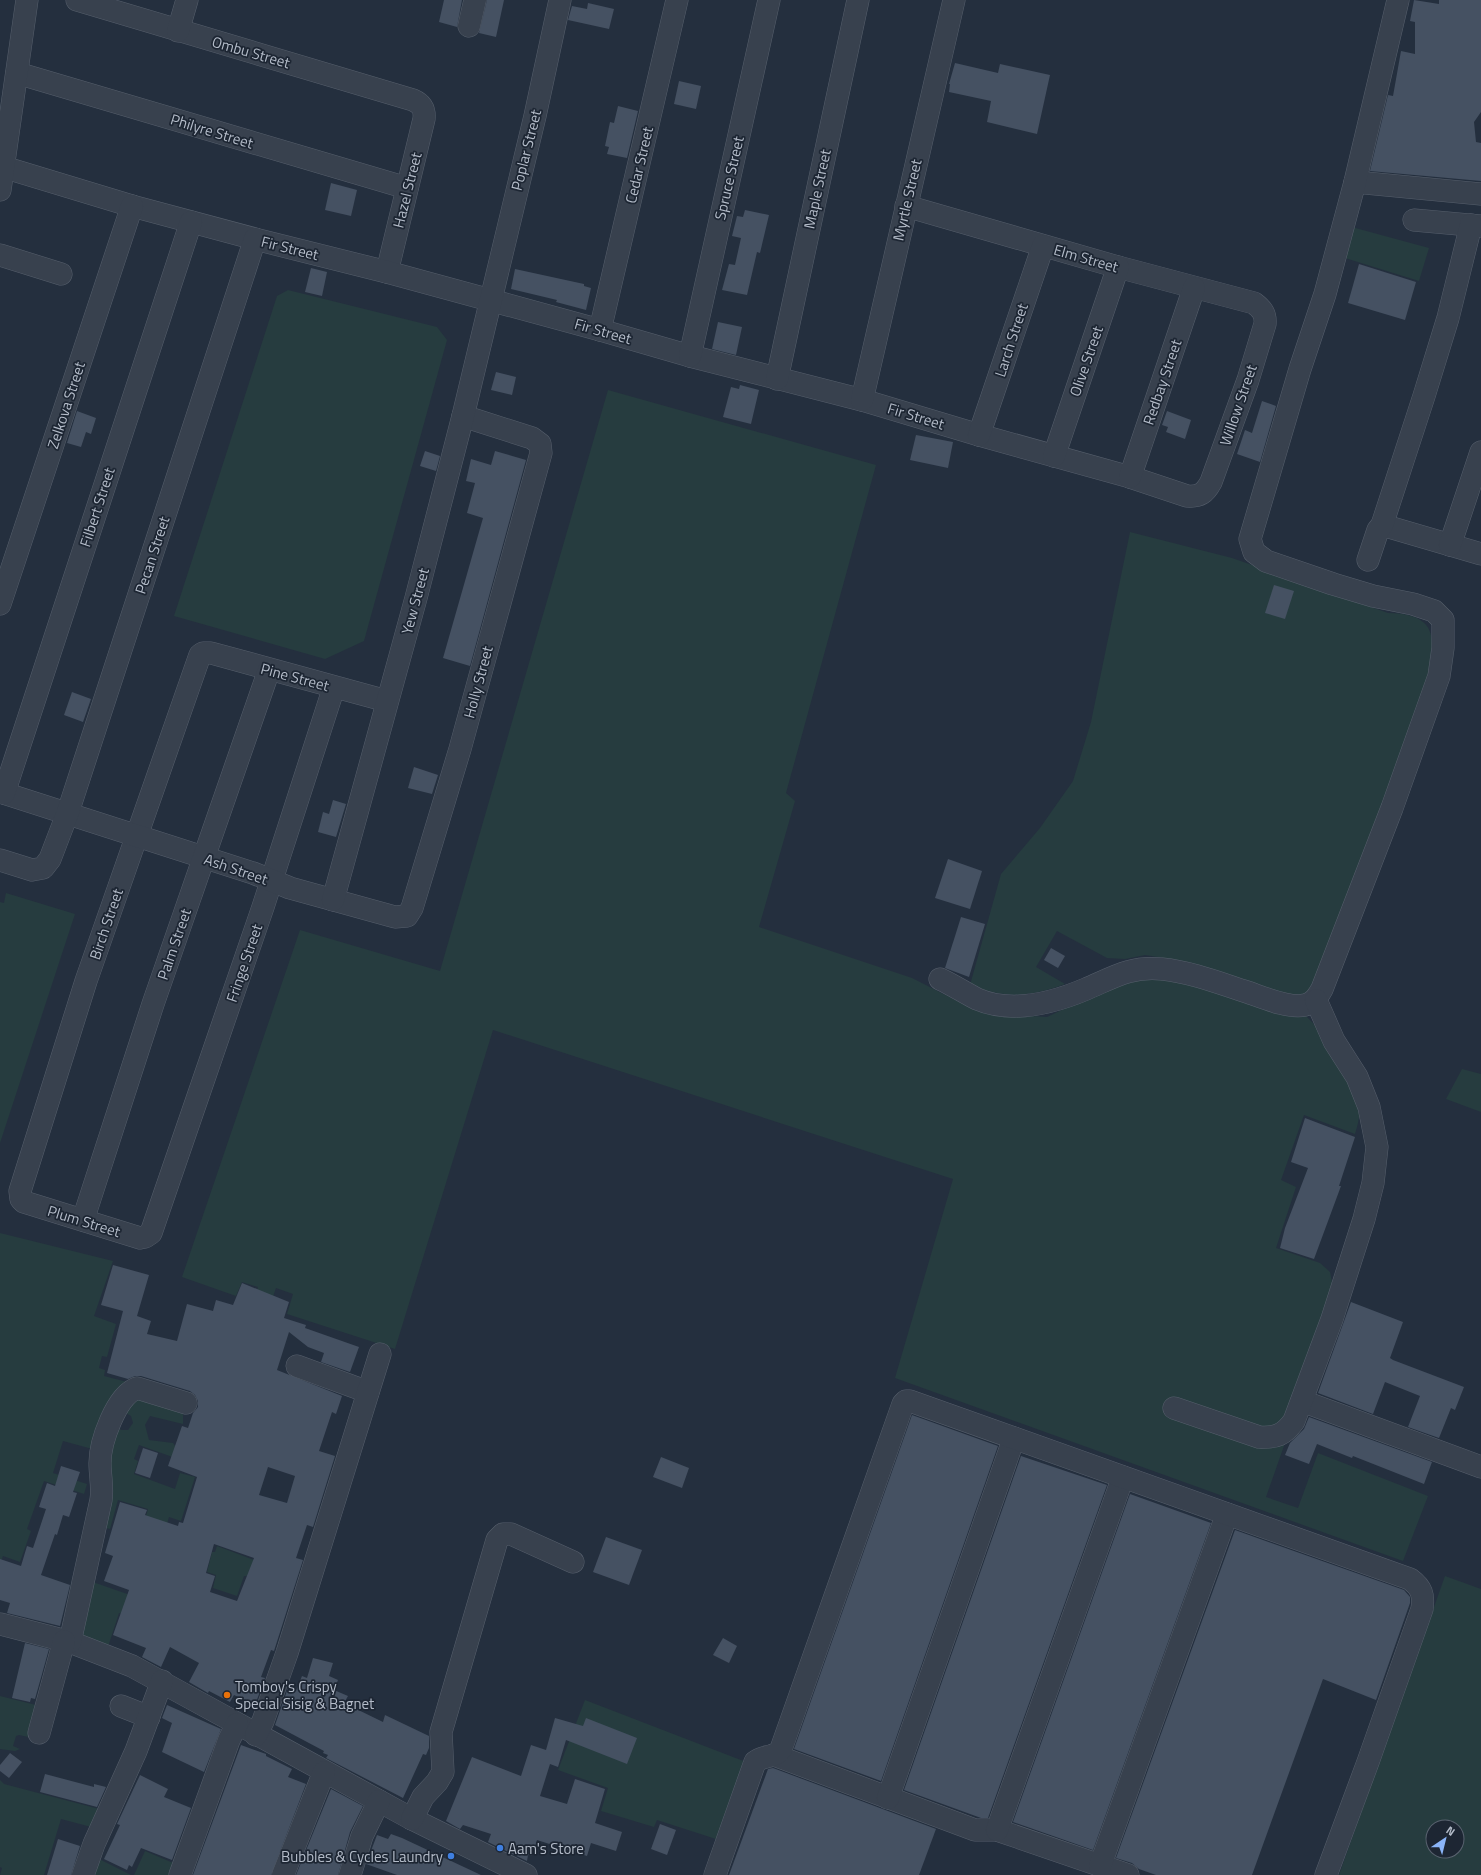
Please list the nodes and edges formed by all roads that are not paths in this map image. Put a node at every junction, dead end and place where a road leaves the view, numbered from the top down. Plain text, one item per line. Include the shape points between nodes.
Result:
1 (27, 0) edge
2 (77, 0) edge
3 (186, 0) edge
4 (475, 0) edge
5 (560, 0) edge
6 (676, 0) edge
7 (769, 0) edge
8 (858, 0) edge
9 (954, 0) edge
10 (1398, 0) edge
11 (469, 26) dead end
12 (178, 31) junction
13 (17, 73) junction
14 (423, 107) joint
15 (3, 167) junction
16 (1355, 182) junction
17 (407, 188) junction
18 (0, 190) edge
19 (1481, 194) edge
20 (132, 206) junction
21 (906, 206) junction
22 (1414, 220) dead end
23 (191, 222) junction
24 (1476, 225) edge
25 (255, 240) junction
26 (1043, 246) junction
27 (0, 255) edge
28 (1118, 267) junction
29 (387, 272) junction
30 (61, 274) dead end
31 (1194, 288) junction
32 (490, 300) junction
33 (1264, 312) joint
34 (600, 330) junction
35 (690, 356) junction
36 (777, 379) junction
37 (862, 400) junction
38 (463, 416) junction
39 (979, 435) junction
40 (1481, 452) edge
41 (1054, 456) junction
42 (1130, 477) junction
43 (1476, 482) edge
44 (1202, 495) joint
45 (1382, 525) junction
46 (1450, 545) junction
47 (1481, 554) edge
48 (1368, 560) dead end
49 (0, 604) edge
50 (203, 653) joint
51 (268, 670) junction
52 (334, 687) junction
53 (387, 701) junction
54 (2, 792) edge
55 (68, 812) junction
56 (136, 836) junction
57 (204, 858) junction
58 (0, 860) edge
59 (271, 880) junction
60 (333, 900) junction
61 (406, 916) joint
62 (940, 978) dead end
63 (1316, 1000) junction
64 (20, 1199) joint
65 (83, 1220) junction
66 (148, 1236) joint
67 (380, 1354) dead end
68 (296, 1366) dead end
69 (368, 1392) junction
70 (1302, 1401) junction
71 (186, 1403) dead end
72 (1174, 1408) dead end
73 (1014, 1438) junction
74 (1481, 1467) edge
75 (1123, 1477) junction
76 (1227, 1514) junction
77 (574, 1562) dead end
78 (0, 1624) edge
79 (67, 1642) junction
80 (162, 1681) junction
81 (121, 1706) dead end
82 (149, 1717) junction
83 (237, 1724) junction
84 (39, 1733) dead end
85 (256, 1735) junction
86 (774, 1755) junction
87 (324, 1772) junction
88 (888, 1798) junction
89 (379, 1801) junction
90 (412, 1819) junction
91 (997, 1830) junction
92 (1100, 1866) junction
93 (490, 1867) edge
94 (83, 1875) edge
95 (180, 1875) edge
96 (283, 1875) edge
97 (350, 1875) edge
98 (526, 1875) edge
99 (715, 1875) edge
100 (1128, 1875) edge
101 (1326, 1875) edge

1 - 13 street
2 - 12 street, Ombu Street
3 - 12 street
4 - 11 street
5 - 32 street, Poplar Street via 535,116
6 - 34 street, Cedar Street
7 - 35 street, Spruce Street
8 - 36 street, Maple Street
9 - 21 street, Myrtle Street
10 - 16 street
12 - 14 street, Ombu Street via 413,100
13 - 15 street
13 - 17 street, Philyre Street
14 - 17 street, Hazel Street via 424,119
15 - 18 street
15 - 20 street, Fir Street
16 - 19 street
16 - 63 street via 1325,294 1256,513 1250,539 1251,546 1254,552 1266,561 1373,596 1434,611 1443,620 1443,648 1439,676 1392,808
17 - 29 street, Hazel Street
20 - 23 street, Fir Street
20 - 49 street, Zelkova Street
21 - 26 street, Elm Street
21 - 37 street, Myrtle Street
22 - 24 street
23 - 25 street, Fir Street
23 - 54 street, Filbert Street
24 - 45 street
25 - 29 street, Fir Street
25 - 55 street, Pecan Street
26 - 28 street, Elm Street
26 - 39 street, Larch Street
27 - 30 street
28 - 31 street, Elm Street
28 - 41 street, Olive Street
29 - 32 street, Fir Street
31 - 33 street, Elm Street via 1254,303
31 - 42 street, Redbay Street
32 - 34 street, Fir Street
32 - 38 street, Yew Street
33 - 44 street, Willow Street via 1265,324 1248,380 1211,482
34 - 35 street, Fir Street
35 - 36 street, Fir Street
36 - 37 street, Fir Street
37 - 39 street, Fir Street
38 - 53 street, Yew Street
38 - 61 street, Holly Street via 532,438 540,444 541,453 460,750 412,908
39 - 41 street, Fir Street
40 - 43 street
41 - 42 street, Fir Street
42 - 44 street, Fir Street via 1187,496
43 - 46 street
45 - 46 street
45 - 48 street
46 - 47 street
50 - 51 street, Pine Street via 211,653
50 - 56 street, Birch Street via 198,659
51 - 52 street, Pine Street
51 - 57 street, Palm Street
52 - 53 street, Pine Street
52 - 59 street, Fringe Street
53 - 60 street, Yew Street
54 - 55 street, Ash Street
55 - 56 street, Ash Street
55 - 58 street, Pecan Street via 50,859 43,868 32,870
56 - 57 street, Ash Street
56 - 64 street, Birch Street via 79,1004 20,1191
57 - 59 street, Ash Street
57 - 65 street, Palm Street via 153,1004
59 - 60 street, Ash Street
59 - 66 street, Fringe Street via 155,1223
60 - 61 street, Ash Street via 395,917
62 - 63 street via 978,1000 1014,1007 1053,1000 1086,989 1114,975 1143,969 1183,973 1296,1006
63 - 70 street via 1334,1041 1357,1077 1369,1107 1377,1147 1373,1183 1364,1219
64 - 65 street, Plum Street via 28,1204
65 - 66 street, Plum Street via 140,1238
67 - 69 street
68 - 69 street
69 - 85 street via 287,1653
70 - 72 street via 1294,1421 1287,1430 1271,1437 1259,1437
70 - 74 street
71 - 79 street via 136,1388 126,1394 115,1413 101,1457 101,1500
73 - 75 street
73 - 86 street via 910,1401 903,1404 781,1749
73 - 88 street
75 - 76 street
75 - 91 street
76 - 92 street
76 - 101 street via 1410,1578 1419,1586 1424,1597 1422,1609
77 - 90 street via 512,1534 503,1534 497,1540 441,1732 443,1772 423,1797
78 - 79 street
79 - 80 street via 125,1663
79 - 84 street
80 - 82 street
80 - 83 street
81 - 82 street
82 - 94 street
83 - 85 street
83 - 95 street
85 - 87 street
86 - 88 street
86 - 99 street via 760,1758 755,1762
87 - 89 street
87 - 96 street
88 - 91 street via 975,1830
89 - 90 street
89 - 97 street via 362,1836
90 - 93 street
91 - 92 street
92 - 100 street
93 - 98 street

